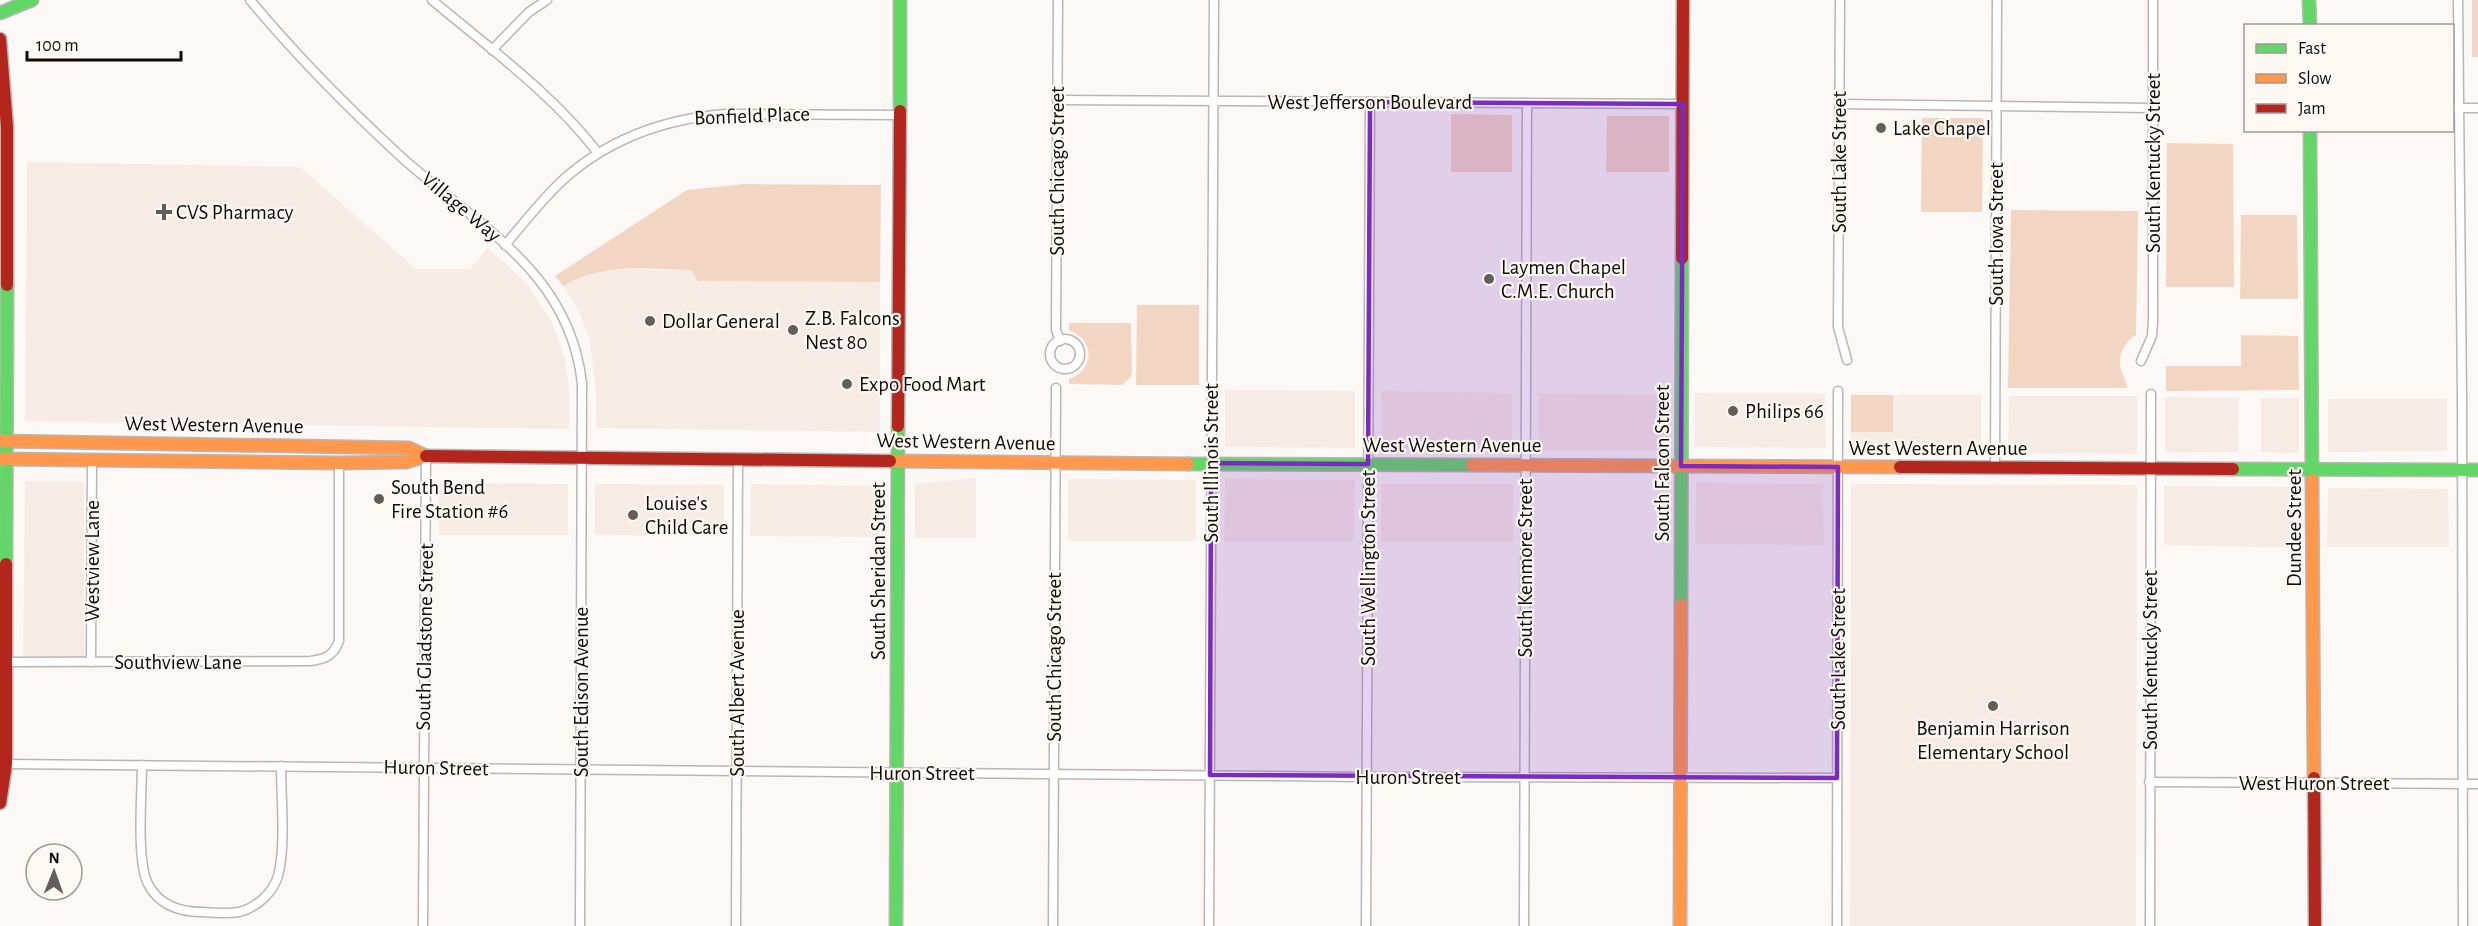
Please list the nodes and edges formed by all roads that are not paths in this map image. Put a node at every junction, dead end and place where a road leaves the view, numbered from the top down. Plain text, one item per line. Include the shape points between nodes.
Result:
1 (32, 0) edge
2 (250, 0) edge
3 (432, 0) edge
4 (548, 0) edge
5 (900, 0) edge
6 (1058, 0) edge
7 (1214, 0) edge
8 (1683, 0) edge
9 (1840, 0) edge
10 (1997, 0) edge
11 (2154, 0) edge
12 (2309, 0) edge
13 (2458, 0) edge
14 (0, 13) edge
15 (2310, 24) edge
16 (0, 39) edge
17 (492, 50) junction
18 (1057, 100) junction
19 (1214, 101) junction
20 (1370, 102) junction
21 (1527, 103) junction
22 (1683, 104) junction
23 (1839, 104) junction
24 (1997, 105) junction
25 (2152, 108) junction
26 (2455, 108) edge
27 (2478, 108) edge
28 (900, 115) junction
29 (2310, 132) edge
30 (598, 153) junction
31 (505, 245) junction
32 (1060, 341) dead end
33 (1847, 360) dead end
34 (2141, 361) dead end
35 (1056, 388) dead end
36 (1839, 391) dead end
37 (2151, 394) dead end
38 (4, 442) edge
39 (426, 456) junction
40 (582, 458) junction
41 (4, 459) edge
42 (738, 459) junction
43 (898, 460) junction
44 (92, 461) junction
45 (339, 463) junction
46 (1055, 463) junction
47 (1211, 463) junction
48 (1368, 464) junction
49 (1526, 465) junction
50 (1682, 466) junction
51 (1838, 467) junction
52 (1995, 468) junction
53 (2151, 468) junction
54 (2314, 469) junction
55 (2463, 470) junction
56 (2478, 470) edge
57 (7, 662) junction
58 (91, 662) junction
59 (6, 764) junction
60 (142, 765) junction
61 (281, 766) junction
62 (423, 767) junction
63 (581, 770) junction
64 (737, 771) junction
65 (897, 773) junction
66 (1054, 773) junction
67 (1210, 776) junction
68 (1367, 777) junction
69 (1524, 777) junction
70 (1681, 778) junction
71 (1837, 778) junction
72 (2149, 782) junction
73 (2315, 783) junction
74 (2462, 784) junction
75 (2478, 784) edge
76 (0, 803) edge
77 (423, 926) edge
78 (580, 926) edge
79 (736, 926) edge
80 (896, 926) edge
81 (1053, 926) edge
82 (1209, 926) edge
83 (1366, 926) edge
84 (1524, 926) edge
85 (1680, 926) edge
86 (1837, 926) edge
87 (2150, 926) edge
88 (2315, 926) edge
89 (2463, 926) edge

1 - 14 street
2 - 31 street, Village Way via 348,108
3 - 17 street
4 - 17 street via 529,12
5 - 28 street, South Sheridan Street
6 - 18 street, South Chicago Street
7 - 19 street, South Illinois Street
8 - 22 street, South Falcon Street
9 - 23 street, South Lake Street
10 - 24 street, South Iowa Street
11 - 25 street, South Kentucky Street
12 - 15 street
13 - 26 street
16 - 38 street via 7,127
17 - 30 street via 570,119
18 - 19 street, West Jefferson Boulevard
18 - 32 street, South Chicago Street via 1056,330
19 - 20 street, West Jefferson Boulevard
19 - 47 street, South Illinois Street
20 - 21 street, West Jefferson Boulevard
20 - 48 street, South Wellington Street
21 - 22 street, West Jefferson Boulevard
21 - 49 street, South Kenmore Street
22 - 50 street, South Falcon Street
23 - 24 street
23 - 33 street, South Lake Street via 1838,327
24 - 25 street
24 - 52 street, South Iowa Street
25 - 34 street, South Kentucky Street via 2152,336
26 - 27 street
26 - 55 street
28 - 30 street, Bonfield Place via 696,116 640,131
28 - 43 street, South Sheridan Street
29 - 54 street, Dundee Street
30 - 31 street, Bonfield Place via 562,181
31 - 40 street, Village Way via 544,284 574,339 582,384
35 - 46 street, South Chicago Street
36 - 51 street, South Lake Street
37 - 53 street, South Kentucky Street
38 - 39 street, West Western Avenue via 409,448
38 - 41 street
39 - 40 street, West Western Avenue
39 - 45 street, West Western Avenue via 406,462
39 - 62 street, South Gladstone Street
40 - 42 street, West Western Avenue
40 - 63 street, South Edison Avenue
41 - 44 street, West Western Avenue
41 - 57 street
42 - 43 street, West Western Avenue
42 - 64 street, South Albert Avenue
43 - 46 street, West Western Avenue
43 - 65 street, South Sheridan Street
44 - 45 street, West Western Avenue
44 - 58 street, Westview Lane
45 - 58 street, Southview Lane via 339,641 327,658
46 - 47 street, West Western Avenue
46 - 66 street, South Chicago Street
47 - 48 street, West Western Avenue
47 - 67 street, South Illinois Street
48 - 49 street, West Western Avenue
48 - 68 street, South Wellington Street
49 - 50 street, West Western Avenue
49 - 69 street, South Kenmore Street
50 - 51 street, West Western Avenue
50 - 70 street, South Falcon Street
51 - 52 street, West Western Avenue
51 - 71 street, South Lake Street
52 - 53 street, West Western Avenue
53 - 54 street, West Western Avenue
53 - 72 street, South Kentucky Street
54 - 55 street, West Western Avenue
54 - 73 street, Dundee Street
55 - 56 street, West Western Avenue
55 - 74 street
57 - 58 street, Southview Lane
57 - 59 street
59 - 60 street, Huron Street
59 - 76 street
60 - 61 street, Huron Street
60 - 61 street via 143,864 148,884 175,909 227,913 259,903 278,878
61 - 62 street, Huron Street
62 - 63 street, Huron Street
62 - 77 street, South Gladstone Street
63 - 64 street, Huron Street
63 - 78 street, South Edison Avenue
64 - 65 street, Huron Street
64 - 79 street, South Albert Avenue
65 - 66 street, Huron Street
65 - 80 street, South Sheridan Street
66 - 67 street, Huron Street
66 - 81 street, South Chicago Street
67 - 68 street, Huron Street
67 - 82 street, South Illinois Street
68 - 69 street, Huron Street
68 - 83 street, South Wellington Street
69 - 70 street, Huron Street
69 - 84 street, South Kenmore Street
70 - 71 street, Huron Street
70 - 85 street, South Falcon Street
71 - 86 street, South Lake Street
72 - 73 street, West Huron Street
72 - 87 street, South Kentucky Street
73 - 74 street, West Huron Street
73 - 88 street, Dundee Street
74 - 75 street, West Huron Street
74 - 89 street

